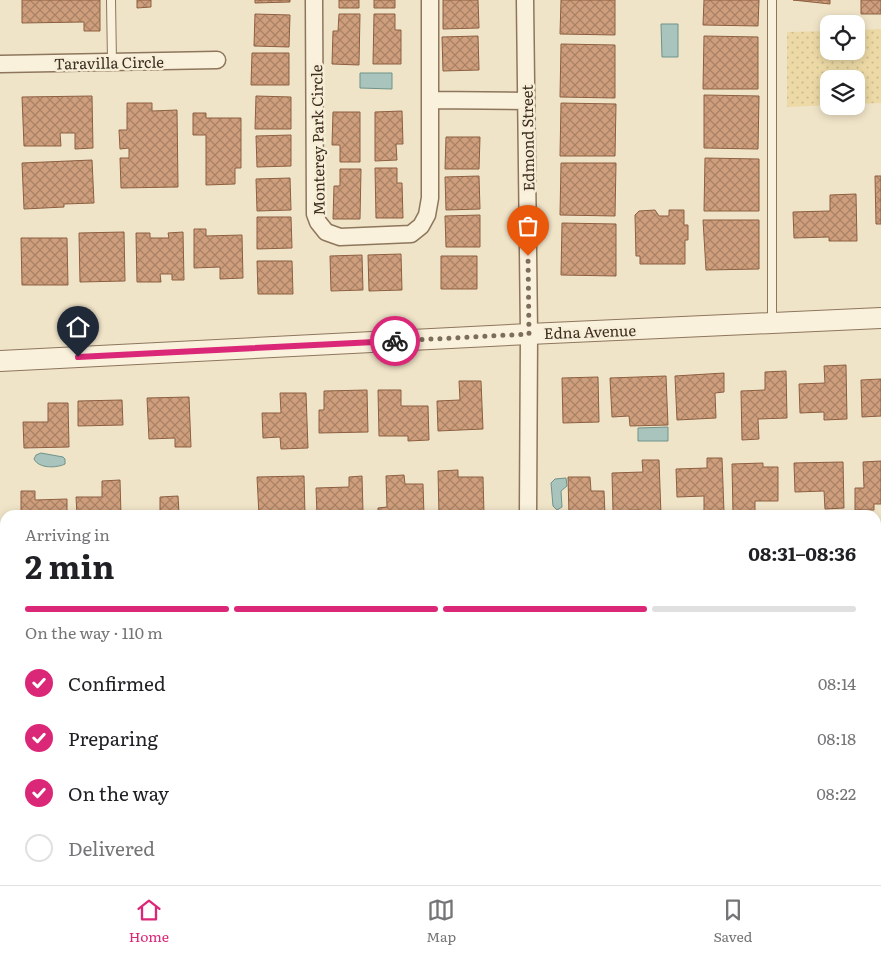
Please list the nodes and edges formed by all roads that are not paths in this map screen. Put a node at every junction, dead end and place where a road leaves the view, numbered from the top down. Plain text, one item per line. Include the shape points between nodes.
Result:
1 (111, 0) edge
2 (314, 0) edge
3 (430, 0) edge
4 (525, 0) edge
5 (772, 0) edge
6 (217, 60) dead end
7 (112, 62) junction
8 (0, 64) edge
9 (430, 100) junction
10 (526, 101) junction
11 (881, 318) edge
12 (772, 323) junction
13 (529, 334) junction
14 (0, 361) edge
15 (528, 510) edge

1 - 7 lane
2 - 9 street, Monterey Park Circle via 315,214 326,232 340,237 411,234 421,226 430,198
3 - 9 street, Monterey Park Circle
4 - 10 street, Edmond Street
5 - 12 lane
6 - 7 street, Taravilla Circle
7 - 8 street, Taravilla Circle
9 - 10 street
10 - 13 street, Edmond Street
11 - 12 street, Edna Avenue
12 - 13 street, Edna Avenue
13 - 14 street, Edna Avenue
13 - 15 street, Edmond Street

